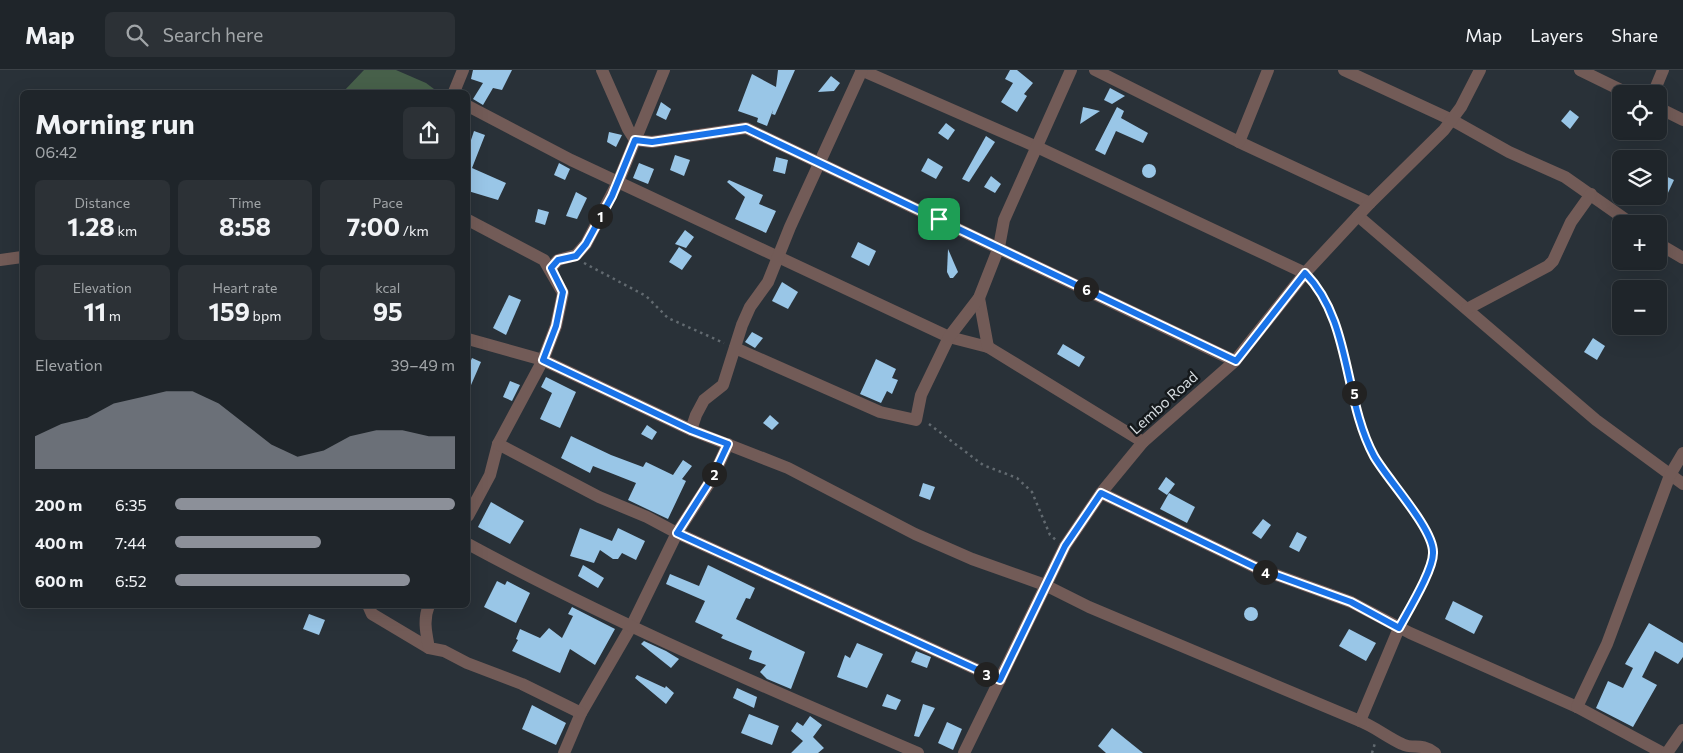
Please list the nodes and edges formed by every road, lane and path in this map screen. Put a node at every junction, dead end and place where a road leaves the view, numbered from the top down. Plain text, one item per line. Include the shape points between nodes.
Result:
1 (463, 70) edge
2 (602, 70) edge
3 (664, 70) edge
4 (861, 70) edge
5 (1072, 70) edge
6 (1095, 70) edge
7 (1268, 70) edge
8 (1344, 70) edge
9 (1480, 70) edge
10 (1580, 70) edge
11 (1663, 70) edge
12 (1657, 85) edge
13 (1612, 86) edge
14 (455, 90) edge
15 (470, 107) edge
16 (1667, 112) edge
17 (1452, 120) junction
18 (1683, 120) edge
19 (635, 140) junction
20 (1238, 142) junction
21 (1037, 147) junction
22 (820, 163) junction
23 (618, 182) junction
24 (1591, 194) junction
25 (1370, 203) junction
26 (1620, 215) edge
27 (1358, 216) junction
28 (470, 221) edge
29 (999, 247) junction
30 (1667, 249) edge
31 (576, 256) junction
32 (778, 256) junction
33 (20, 257) edge
34 (1683, 258) edge
35 (0, 260) edge
36 (551, 268) junction
37 (1305, 273) junction
38 (979, 298) junction
39 (1466, 309) junction
40 (948, 337) junction
41 (470, 340) edge
42 (988, 347) junction
43 (735, 348) junction
44 (543, 360) junction
45 (1236, 361) junction
46 (916, 420) junction
47 (691, 430) junction
48 (1143, 442) junction
49 (498, 444) junction
50 (728, 444) junction
51 (1683, 453) edge
52 (1670, 475) junction
53 (1683, 484) edge
54 (1101, 493) junction
55 (470, 512) edge
56 (677, 533) junction
57 (470, 545) edge
58 (1065, 546) junction
59 (1045, 585) junction
60 (369, 608) edge
61 (428, 608) edge
62 (632, 624) junction
63 (1399, 628) junction
64 (429, 648) junction
65 (1000, 680) junction
66 (1577, 707) junction
67 (581, 713) junction
68 (1360, 721) junction
69 (1683, 730) edge
70 (564, 753) edge
71 (918, 753) edge
72 (964, 753) edge
73 (1435, 753) edge
74 (1663, 753) edge
75 (1667, 753) edge

1 - 14 street
2 - 19 street
3 - 19 street
4 - 21 street
4 - 22 street
5 - 21 street
6 - 20 street
7 - 20 street
8 - 17 street
9 - 17 street, Lembo Road
10 - 13 street
11 - 12 street
15 - 23 street
16 - 18 street
17 - 24 street via 1496,145 1565,177
17 - 25 street, Lembo Road
19 - 22 street via 652,142 746,128
19 - 23 street
20 - 25 street
21 - 29 street via 1004,220
21 - 37 street
22 - 29 street
22 - 32 street
23 - 31 street via 586,244
23 - 32 street
24 - 26 street
24 - 39 street via 1571,222 1548,266
25 - 27 street, Lembo Road
27 - 37 street, Lembo Road
27 - 39 street
28 - 36 street via 544,260
29 - 38 street
29 - 45 street
30 - 34 street
31 - 36 street via 558,260
31 - 43 path via 646,296 668,318
32 - 40 street
32 - 43 street via 768,282 750,307
33 - 35 street
36 - 44 street via 563,292 556,326
37 - 45 street, Lembo Road
37 - 63 path via 1321,290 1332,316 1374,456 1431,541 1432,562
38 - 40 street
38 - 42 street
39 - 52 street via 1596,420
40 - 42 street
40 - 46 street via 921,395
41 - 44 street
42 - 48 street
43 - 46 street via 880,412
43 - 47 street via 723,385 704,400
44 - 47 street
44 - 49 street
45 - 48 street, Lembo Road
46 - 58 path via 924,420 983,465 1017,478 1032,492 1050,535
47 - 50 street
48 - 54 street, Lembo Road
49 - 55 street via 490,475
49 - 56 street
50 - 56 street via 712,478
50 - 59 street via 788,468 964,556
51 - 52 street
52 - 53 street
52 - 66 street via 1607,644
54 - 58 street, Lembo Road
54 - 63 street via 1257,568 1351,602
56 - 62 street
56 - 65 street
57 - 62 street via 548,587
58 - 59 street, Lembo Road
59 - 65 street, Lembo Road
59 - 68 street via 1089,607
60 - 64 street via 372,614
61 - 64 street via 425,626
62 - 67 street
62 - 71 street via 689,655
63 - 66 street
63 - 68 street
64 - 67 street via 444,651 522,684
65 - 72 street, Lembo Road
66 - 74 street
67 - 70 street
68 - 73 street via 1404,745 1426,746
69 - 75 street

